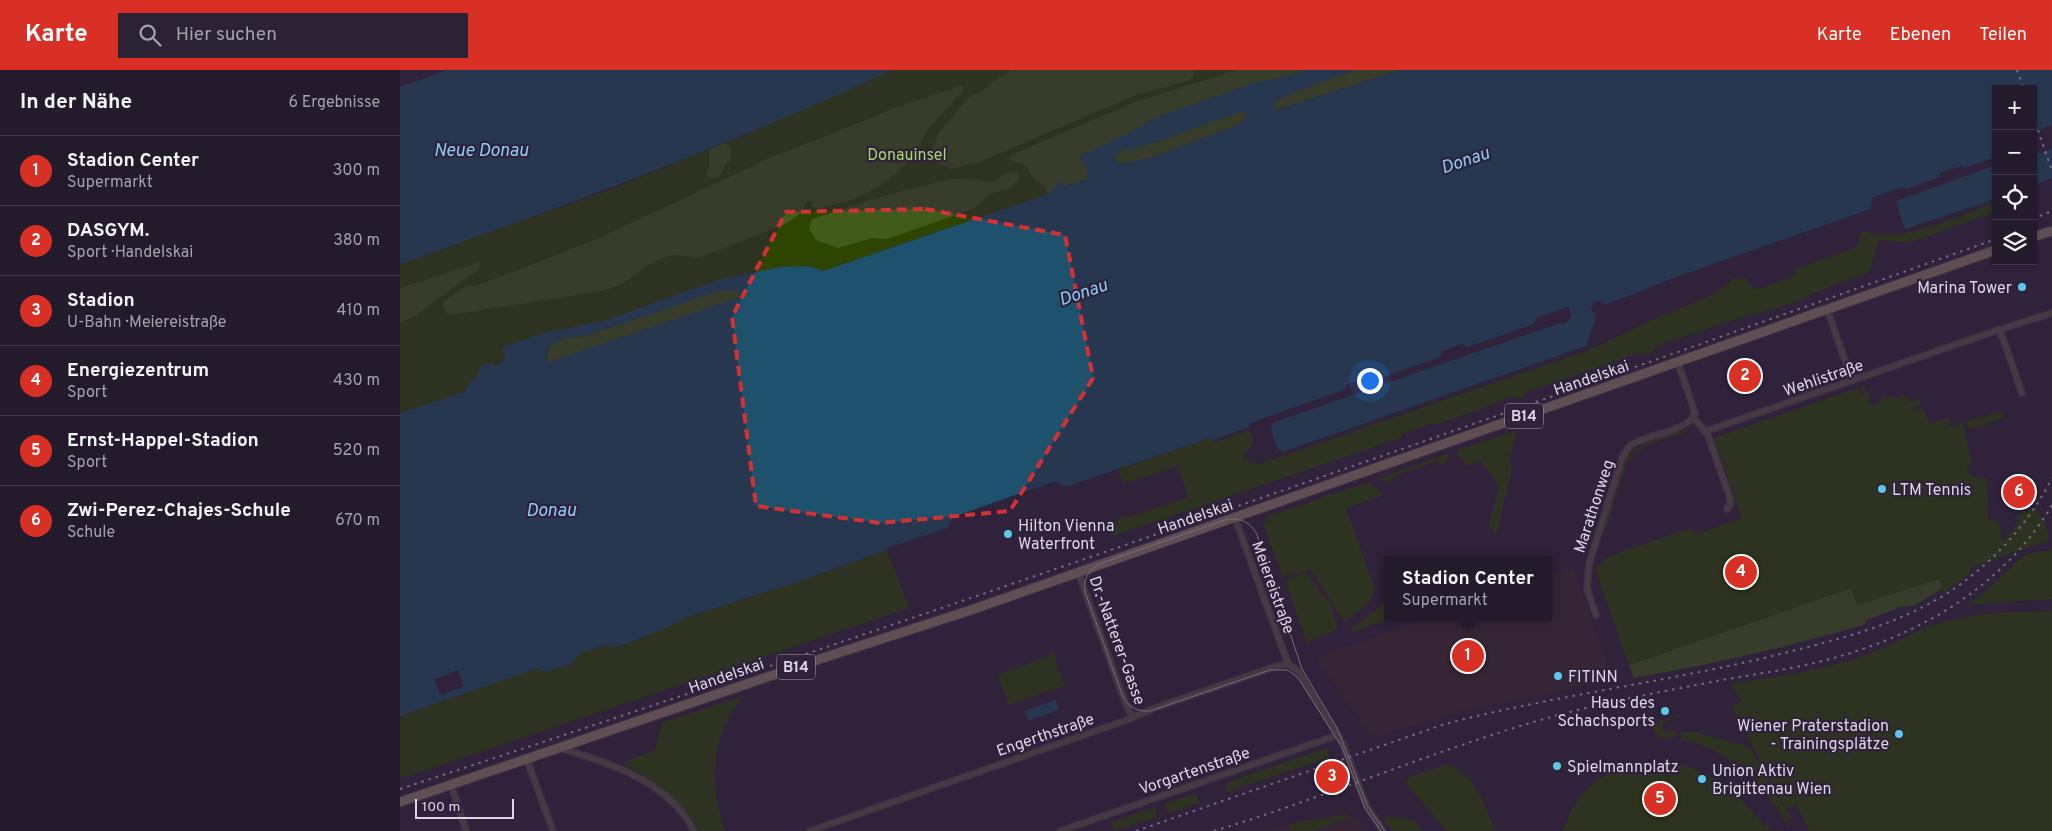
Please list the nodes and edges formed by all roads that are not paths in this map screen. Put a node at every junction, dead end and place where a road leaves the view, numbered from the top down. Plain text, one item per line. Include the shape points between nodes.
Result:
1 (2052, 230) edge
2 (2037, 236) edge
3 (1992, 251) edge
4 (1827, 309) junction
5 (2052, 309) edge
6 (2052, 313) edge
7 (2028, 320) junction
8 (1998, 330) junction
9 (1678, 363) junction
10 (1852, 381) junction
11 (2022, 393) dead end
12 (1694, 418) junction
13 (1706, 431) junction
14 (1727, 509) dead end
15 (1235, 518) junction
16 (1078, 572) junction
17 (1596, 615) dead end
18 (1288, 664) junction
19 (1132, 718) junction
20 (1338, 735) junction
21 (560, 748) junction
22 (527, 760) junction
23 (451, 785) junction
24 (400, 802) edge
25 (466, 831) edge
26 (553, 831) edge
27 (694, 831) edge
28 (810, 831) edge
29 (1060, 831) edge
30 (1383, 831) edge

1 - 2 main road
3 - 4 main road, Handelskai / B14
4 - 9 main road, Handelskai / B14
4 - 10 street
5 - 7 street, Wehlistraße
6 - 7 street, Wehlistraße
7 - 8 street, Wehlistraße
8 - 10 street, Wehlistraße
8 - 11 street
9 - 12 street via 1694,408
9 - 15 main road, Handelskai / B14
10 - 13 street, Wehlistraße
12 - 13 street
12 - 17 street, Marathonweg via 1683,426 1639,440 1622,458 1589,563 1587,589
13 - 14 street via 1730,498
15 - 16 main road, Handelskai / B14
15 - 18 street, Meiereistraße
16 - 19 street, Dr.-Natterer-Gasse
16 - 21 main road, Handelskai / B14
18 - 19 street, Engerthstraße
18 - 20 street via 1298,671
19 - 28 street, Engerthstraße
20 - 29 street, Vorgartenstraße
20 - 30 street via 1367,807
21 - 22 main road, Handelskai / B14
21 - 27 street via 604,761 645,781 677,806
22 - 23 main road, Handelskai / B14
22 - 26 street
23 - 24 main road, Handelskai / B14
23 - 25 street

